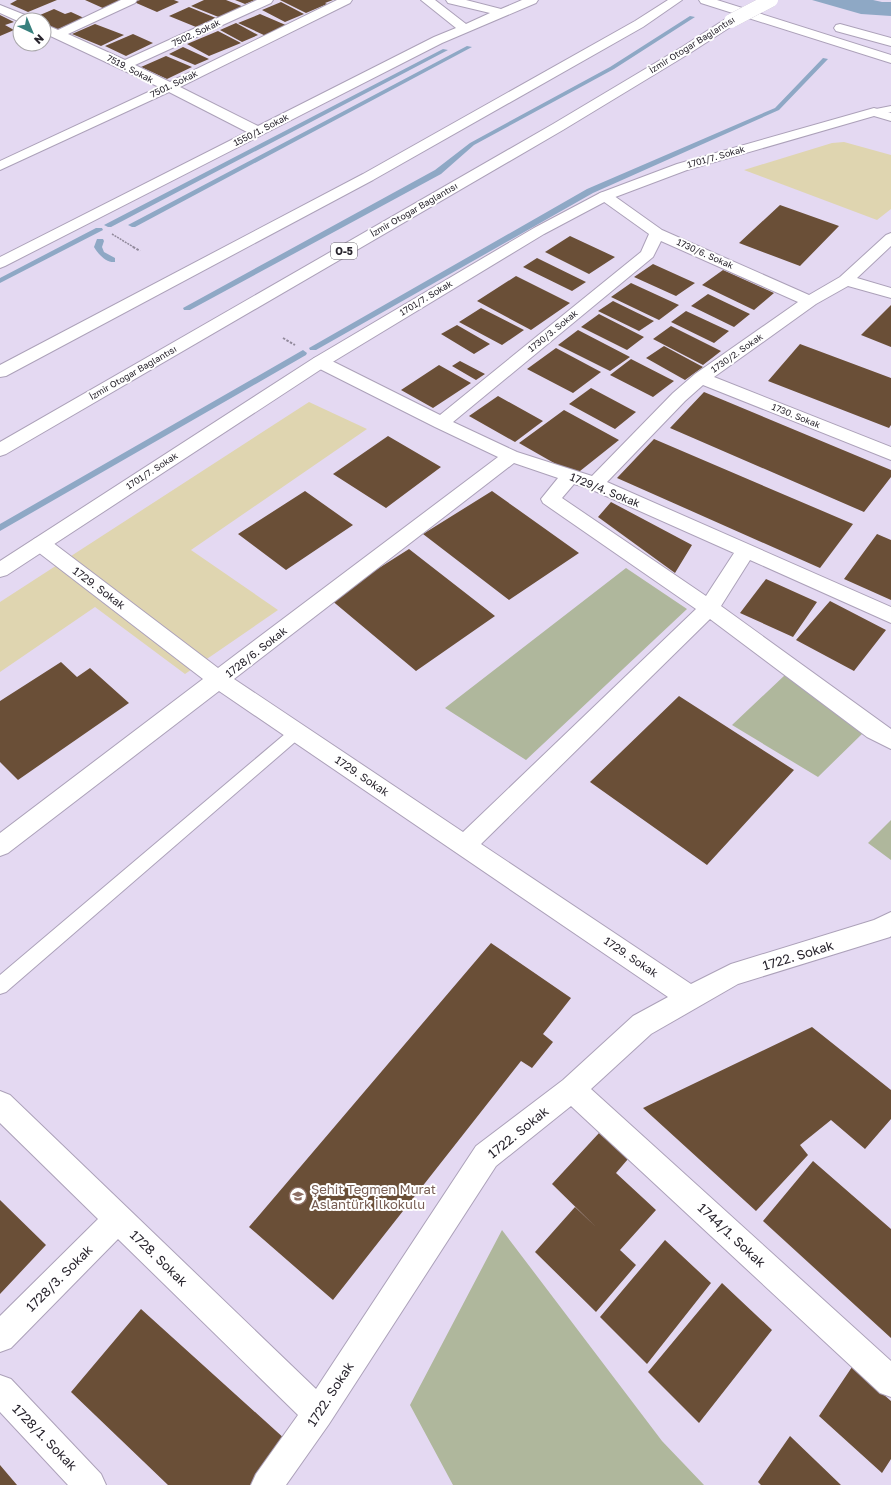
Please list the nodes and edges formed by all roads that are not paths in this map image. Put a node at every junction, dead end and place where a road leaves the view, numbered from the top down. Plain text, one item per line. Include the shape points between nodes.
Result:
1 (5, 0) edge
2 (131, 0) edge
3 (267, 0) edge
4 (346, 0) edge
5 (427, 0) edge
6 (452, 0) edge
7 (676, 0) edge
8 (705, 0) edge
9 (747, 0) edge
10 (760, 0) edge
11 (528, 1) edge
12 (0, 2) edge
13 (773, 4) edge
14 (0, 10) edge
15 (503, 13) junction
16 (12, 15) edge
17 (731, 21) junction
18 (827, 24) dead end
19 (465, 29) junction
20 (52, 31) edge
21 (59, 34) junction
22 (891, 42) edge
23 (891, 59) edge
24 (125, 65) junction
25 (168, 88) junction
26 (891, 109) edge
27 (874, 112) junction
28 (891, 117) edge
29 (259, 132) junction
30 (0, 166) edge
31 (605, 196) junction
32 (658, 233) junction
33 (891, 238) edge
34 (1, 261) edge
35 (846, 280) junction
36 (891, 293) edge
37 (810, 301) junction
38 (320, 362) junction
39 (0, 372) edge
40 (701, 378) junction
41 (441, 423) junction
42 (0, 450) edge
43 (891, 454) edge
44 (511, 456) junction
45 (571, 476) junction
46 (595, 484) junction
47 (41, 544) junction
48 (746, 550) junction
49 (0, 570) edge
50 (709, 608) junction
51 (891, 616) edge
52 (220, 680) junction
53 (297, 732) junction
54 (891, 740) edge
55 (465, 845) junction
56 (0, 846) edge
57 (888, 930) edge
58 (0, 986) edge
59 (691, 998) junction
60 (572, 1089) junction
61 (0, 1104) edge
62 (118, 1219) junction
63 (0, 1337) edge
64 (891, 1382) edge
65 (0, 1390) edge
66 (318, 1412) junction
67 (90, 1485) edge
68 (267, 1485) edge

1 - 12 main road
2 - 21 main road
3 - 24 main road, 7502. Sokak
4 - 25 main road, 7501. Sokak
5 - 19 main road
6 - 15 main road
7 - 39 main road via 639,24 368,178
8 - 23 main road
9 - 13 main road
10 - 17 main road, İzmir Otogar Bağlantısı / O-5, bridge
11 - 15 main road, 1550/1. Sokak
13 - 17 main road, bridge
14 - 16 main road
15 - 19 main road, 1550/1. Sokak
17 - 42 main road, İzmir Otogar Bağlantısı / O-5 via 538,139
18 - 22 main road
19 - 29 main road, 1550/1. Sokak via 438,40
20 - 21 main road, 7519. Sokak
21 - 24 main road, 7519. Sokak
24 - 25 main road, 7519. Sokak
25 - 29 main road, 7519. Sokak
25 - 30 main road, 7501. Sokak
26 - 27 lane, 1701/7. Sokak
27 - 28 main road
27 - 31 main road, 1701/7. Sokak via 682,167
29 - 34 main road, 1550/1. Sokak
31 - 32 main road, 1730/6. Sokak
31 - 38 main road, 1701/7. Sokak via 539,231
32 - 37 main road, 1730/6. Sokak
32 - 41 main road, 1730/3. Sokak via 648,254
33 - 35 main road, 1730/2. Sokak
35 - 36 main road
35 - 37 main road, 1730/2. Sokak
37 - 40 main road, 1730/2. Sokak
38 - 41 main road, 1729/4. Sokak
38 - 47 main road, 1701/7. Sokak
40 - 43 main road, 1730. Sokak
40 - 46 main road, 1730/2. Sokak via 679,397
41 - 44 main road, 1729/4. Sokak
44 - 45 main road, 1729/4. Sokak
44 - 52 main road, 1728/6. Sokak
45 - 46 main road, 1729/4. Sokak
45 - 50 main road via 550,499
46 - 48 main road, 1729/4. Sokak
47 - 49 main road, 1701/7. Sokak
47 - 52 main road, 1729. Sokak
48 - 50 main road
48 - 51 main road, 1729/4. Sokak
50 - 54 main road via 875,731
50 - 55 main road
52 - 53 main road, 1729. Sokak
52 - 56 main road, 1728/6. Sokak
53 - 55 main road, 1729. Sokak
53 - 58 lane
55 - 59 main road, 1729. Sokak
57 - 59 main road, 1722. Sokak via 731,975
59 - 60 main road, 1722. Sokak via 642,1025
60 - 64 main road, 1744/1. Sokak
60 - 66 main road, 1722. Sokak via 486,1156
61 - 62 main road, 1728. Sokak
62 - 63 main road, 1728/3. Sokak
62 - 66 main road, 1728. Sokak
65 - 67 main road, 1728/1. Sokak
66 - 68 main road, 1722. Sokak

